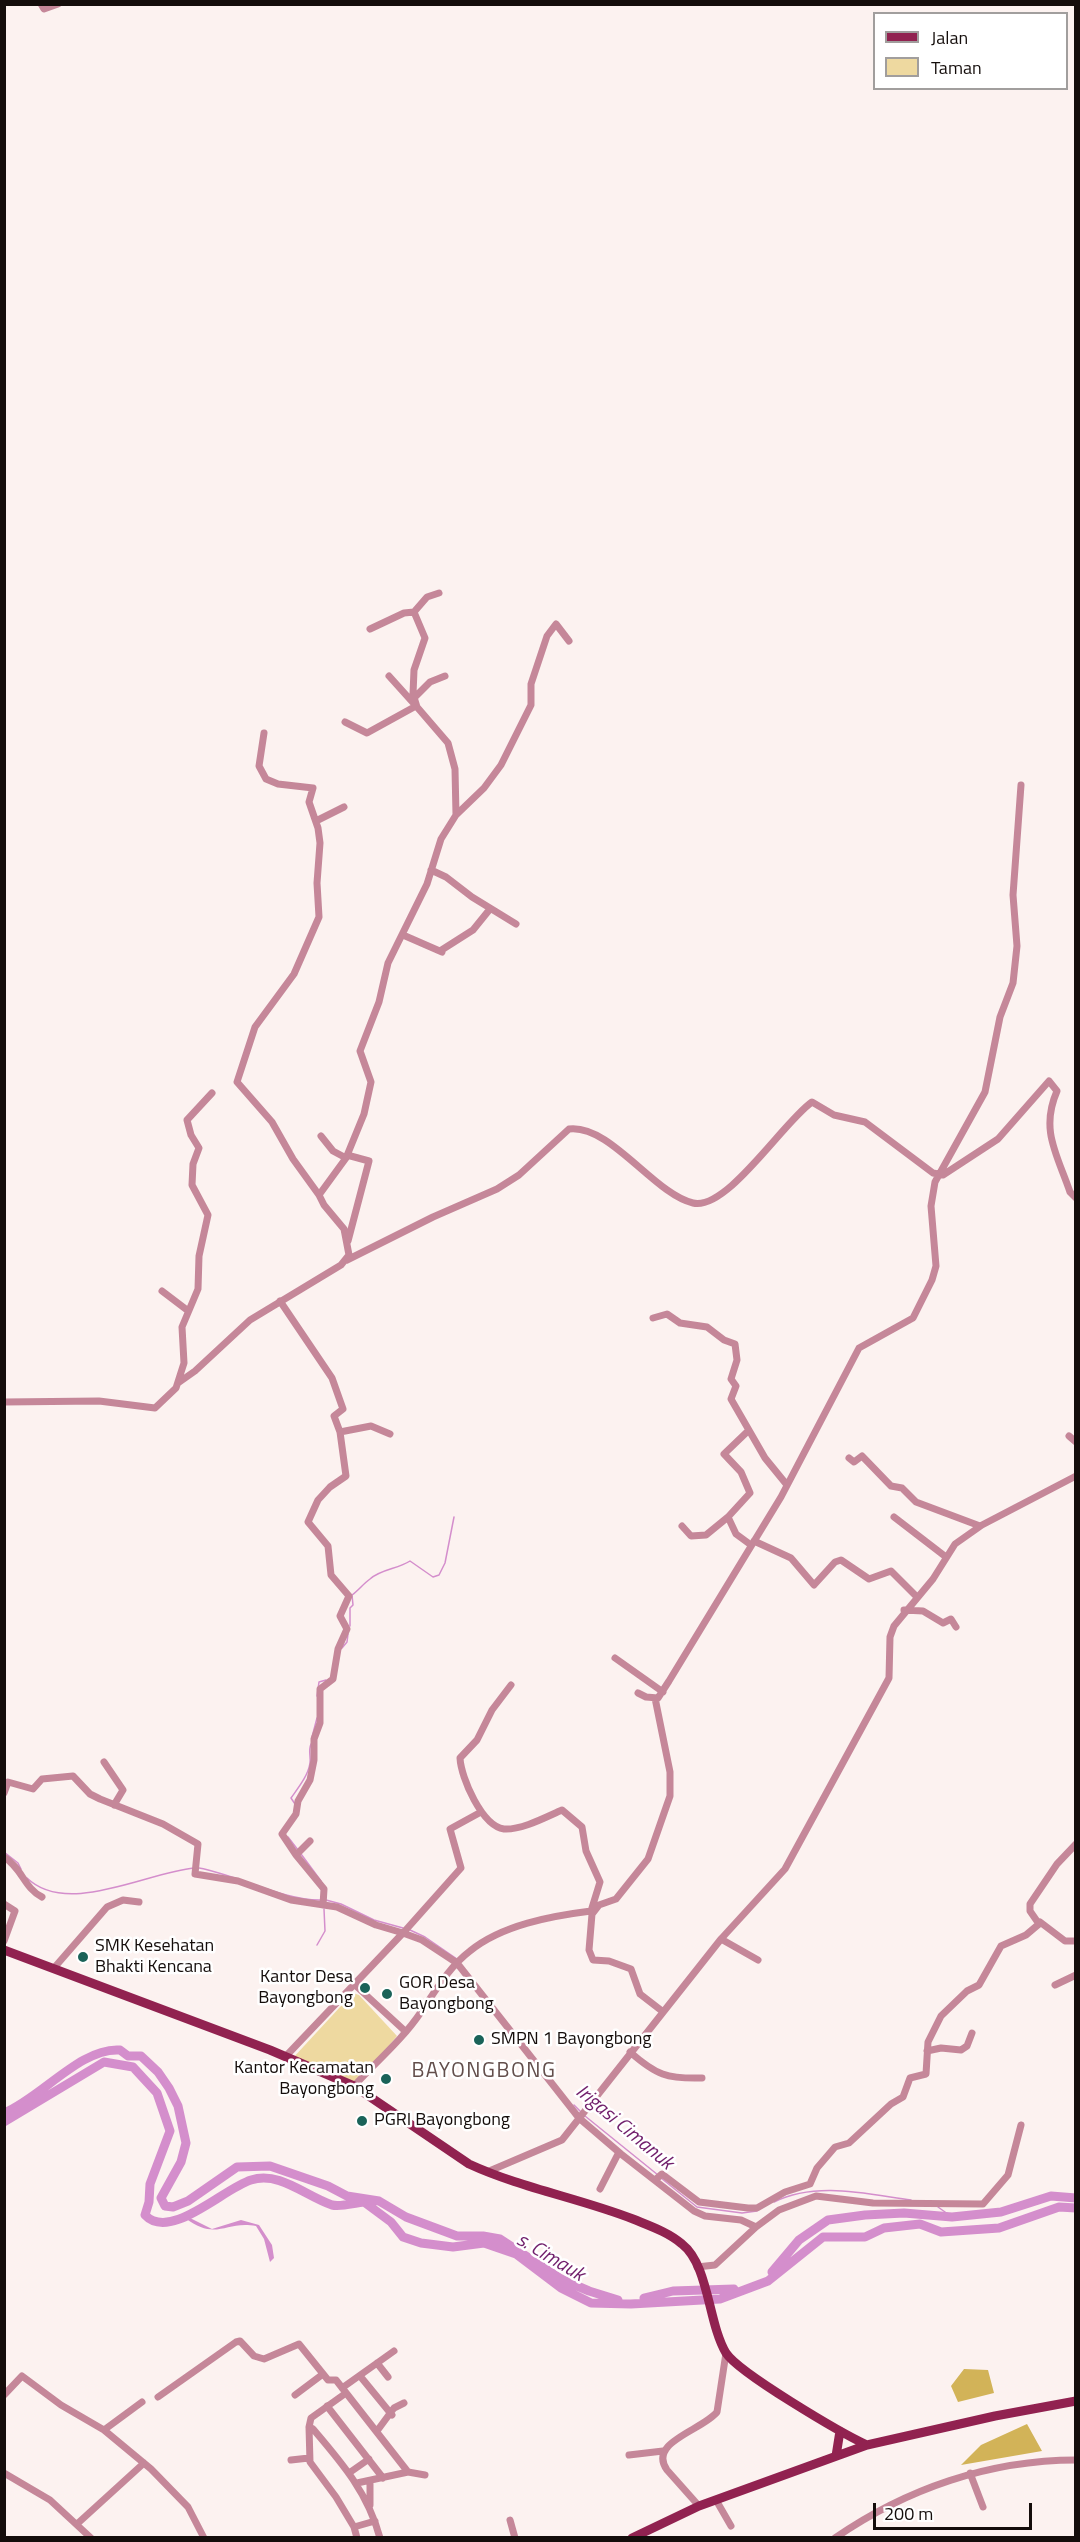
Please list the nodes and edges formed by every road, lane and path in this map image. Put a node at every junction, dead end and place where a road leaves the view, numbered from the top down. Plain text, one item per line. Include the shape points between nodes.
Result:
1 (40, 4) edge
2 (58, 4) edge
3 (439, 593) dead end
4 (414, 612) junction
5 (370, 629) dead end
6 (569, 641) dead end
7 (389, 676) dead end
8 (445, 676) dead end
9 (415, 698) junction
10 (416, 706) junction
11 (345, 722) dead end
12 (264, 733) dead end
13 (1021, 785) dead end
14 (344, 807) dead end
15 (456, 815) junction
16 (316, 821) junction
17 (431, 870) junction
18 (490, 909) junction
19 (516, 924) dead end
20 (403, 935) junction
21 (212, 1093) dead end
22 (321, 1136) dead end
23 (346, 1157) junction
24 (938, 1175) junction
25 (319, 1195) junction
26 (1076, 1198) edge
27 (348, 1241) junction
28 (347, 1260) junction
29 (162, 1291) dead end
30 (280, 1301) junction
31 (187, 1310) junction
32 (652, 1318) dead end
33 (178, 1383) junction
34 (4, 1402) edge
35 (748, 1431) junction
36 (340, 1432) junction
37 (390, 1434) dead end
38 (1069, 1436) dead end
39 (1076, 1442) edge
40 (849, 1458) dead end
41 (1076, 1476) edge
42 (787, 1485) junction
43 (728, 1517) junction
44 (894, 1517) dead end
45 (682, 1526) dead end
46 (980, 1526) junction
47 (752, 1543) junction
48 (946, 1557) junction
49 (916, 1597) junction
50 (904, 1610) junction
51 (956, 1627) dead end
52 (615, 1658) dead end
53 (511, 1685) dead end
54 (663, 1692) junction
55 (638, 1693) dead end
56 (655, 1698) junction
57 (104, 1762) dead end
58 (4, 1793) edge
59 (114, 1805) junction
60 (481, 1812) junction
61 (310, 1841) dead end
62 (1076, 1844) edge
63 (296, 1856) junction
64 (4, 1857) edge
65 (42, 1897) dead end
66 (139, 1902) dead end
67 (324, 1903) junction
68 (4, 1904) edge
69 (592, 1913) junction
70 (1040, 1922) junction
71 (405, 1931) junction
72 (721, 1939) junction
73 (4, 1941) edge
74 (1076, 1941) edge
75 (4, 1950) edge
76 (758, 1960) dead end
77 (459, 1961) junction
78 (54, 1968) junction
79 (1076, 1975) edge
80 (354, 1984) junction
81 (1055, 1985) dead end
82 (662, 2012) junction
83 (405, 2031) junction
84 (972, 2033) dead end
85 (927, 2050) junction
86 (630, 2052) junction
87 (286, 2056) junction
88 (702, 2078) dead end
89 (354, 2086) junction
90 (580, 2117) junction
91 (1021, 2126) dead end
92 (619, 2152) junction
93 (487, 2172) junction
94 (657, 2178) junction
95 (600, 2189) dead end
96 (808, 2191) junction
97 (756, 2228) junction
98 (699, 2272) junction
99 (394, 2351) dead end
100 (726, 2353) junction
101 (377, 2363) junction
102 (323, 2374) junction
103 (360, 2376) junction
104 (388, 2377) dead end
105 (344, 2390) junction
106 (4, 2395) edge
107 (295, 2395) dead end
108 (158, 2397) dead end
109 (1076, 2401) edge
110 (142, 2403) dead end
111 (404, 2403) dead end
112 (327, 2406) junction
113 (392, 2415) junction
114 (309, 2427) junction
115 (104, 2430) junction
116 (377, 2431) junction
117 (840, 2431) junction
118 (867, 2445) junction
119 (663, 2451) junction
120 (629, 2455) dead end
121 (836, 2456) junction
122 (309, 2458) junction
123 (369, 2459) junction
124 (291, 2460) dead end
125 (1076, 2460) edge
126 (144, 2463) junction
127 (408, 2472) junction
128 (4, 2473) edge
129 (349, 2473) junction
130 (970, 2474) junction
131 (425, 2475) dead end
132 (383, 2478) junction
133 (370, 2481) junction
134 (357, 2483) junction
135 (716, 2500) junction
136 (699, 2506) junction
137 (370, 2507) junction
138 (983, 2507) dead end
139 (510, 2520) dead end
140 (375, 2521) junction
141 (77, 2524) junction
142 (731, 2526) dead end
143 (354, 2527) junction
144 (644, 2535) edge
145 (91, 2538) edge
146 (204, 2538) edge
147 (357, 2538) edge
148 (380, 2538) edge
149 (515, 2538) edge
150 (632, 2538) edge
151 (835, 2538) edge

1 - 2 street via 44,9
3 - 4 street via 428,597
4 - 5 street
4 - 9 street via 425,638 414,670
6 - 15 street via 556,624 547,636 531,684 531,705 501,765
7 - 10 street
8 - 9 street via 430,681
9 - 10 street
10 - 11 street via 367,733
10 - 15 street via 448,743 455,769
12 - 16 street via 259,761 262,774 270,782 313,787 309,805
13 - 24 street via 1013,895 1017,946 1013,983 1000,1017 985,1092
14 - 16 street
15 - 17 street via 438,846
16 - 25 street via 320,843 319,917 294,974 255,1027 237,1082 272,1122
17 - 18 street
17 - 20 street
18 - 19 street
18 - 20 street via 474,930 443,952
20 - 23 street via 388,963 379,1002 360,1051 371,1086
21 - 31 street via 187,1120 199,1148 192,1185 208,1215 198,1262 198,1289
22 - 23 street via 333,1151
23 - 25 street
23 - 27 street via 369,1161
24 - 26 street via 951,1172 998,1139 1049,1081 1057,1091 1048,1121 1051,1142 1070,1192
24 - 28 street via 865,1122 834,1115 812,1102 729,1189 710,1201 692,1203 596,1135 569,1129 497,1189
24 - 42 street via 931,1206 936,1266 928,1290 913,1318 859,1348
25 - 27 street via 344,1229
27 - 28 street
28 - 30 street
29 - 31 street
30 - 33 street via 238,1329
30 - 36 street via 332,1378 343,1409 334,1415
31 - 33 street via 182,1327 185,1355
32 - 35 street via 667,1314 680,1323 707,1327 735,1344 737,1360 731,1379 736,1385 731,1398
33 - 34 street via 172,1394 155,1408 99,1401
35 - 42 street
35 - 43 street via 724,1453 741,1472 750,1492
36 - 37 street via 370,1426
36 - 63 street via 346,1476 325,1491 308,1522 328,1546 331,1575 349,1596 340,1616 347,1629 338,1649 333,1679 320,1689 320,1723 314,1739 310,1780 298,1801 296,1814 282,1834
38 - 39 street
40 - 46 street via 854,1462 862,1456 891,1486 902,1488 916,1502
41 - 46 street
42 - 47 street
43 - 45 street via 704,1536 691,1536
43 - 47 street via 736,1534
44 - 48 street
46 - 48 street via 958,1541
47 - 49 street via 791,1558 814,1584 841,1560 869,1579 891,1571
47 - 54 street
48 - 49 street
49 - 50 street
50 - 51 street via 923,1611 943,1623 951,1619
50 - 72 street via 890,1637 889,1678 799,1846 780,1876
52 - 54 street
53 - 60 street via 492,1710 477,1740 460,1758 463,1778
54 - 56 street
55 - 56 street
56 - 69 street via 672,1787 663,1821 648,1859 613,1902 599,1905
57 - 59 street via 122,1789
58 - 59 street via 8,1782 33,1789 42,1779 73,1776 90,1794
59 - 67 street via 163,1824 198,1844 194,1872 238,1881 291,1900
60 - 69 street via 506,1829 562,1810 566,1812 583,1828 586,1851 599,1880
60 - 71 street via 450,1829 461,1868
61 - 63 street
62 - 70 street via 1030,1904 1030,1911
63 - 67 street via 324,1889
64 - 65 street via 19,1870 30,1890
66 - 78 street via 123,1900 107,1907
67 - 71 street via 376,1925
68 - 73 street via 15,1911
69 - 77 street via 514,1929 482,1943
69 - 82 street via 590,1957 631,1968 640,1994
70 - 74 street via 1065,1941
70 - 85 street via 1026,1935 1001,1946 979,1985 966,1991 941,2016
71 - 77 street
71 - 80 street
72 - 76 street
72 - 82 street
75 - 78 main road
77 - 83 street
77 - 90 street
78 - 87 main road
79 - 81 street
80 - 83 street
80 - 87 street
82 - 86 street
83 - 89 street
84 - 85 street via 961,2050
85 - 96 street via 926,2074 910,2078 903,2097 849,2143 835,2147 817,2168
86 - 88 street via 653,2071 674,2078
86 - 90 street
87 - 89 main road
89 - 93 main road via 469,2164
90 - 92 street
90 - 93 street via 558,2143
91 - 96 street via 1008,2175 983,2204 873,2203
92 - 94 street
92 - 95 street
93 - 98 main road via 594,2204 655,2228 683,2244
94 - 96 street via 699,2202 748,2208 757,2208 785,2192
94 - 97 street via 694,2211 741,2220
96 - 97 street
97 - 98 street via 715,2265
98 - 100 main road
99 - 101 street
100 - 117 main road via 753,2376
100 - 119 street via 720,2405 714,2415
101 - 103 street
101 - 104 street
102 - 105 street via 330,2381 336,2380
102 - 107 street
102 - 108 street via 299,2344 264,2359 254,2356 238,2341
103 - 105 street
103 - 113 street
105 - 112 street
105 - 116 street
106 - 115 street via 22,2376
109 - 118 main road
110 - 115 street
111 - 113 street via 394,2408
112 - 114 street via 310,2418
112 - 123 street
113 - 116 street
114 - 122 street
114 - 129 street
115 - 126 street
116 - 127 street
117 - 118 main road
117 - 121 main road
118 - 121 main road
119 - 120 street
119 - 136 street via 662,2464
121 - 135 main road
122 - 124 street
122 - 143 street
123 - 129 street
123 - 132 street
125 - 130 street via 1035,2462
126 - 141 street
126 - 146 street via 188,2507
127 - 131 street
127 - 132 street
128 - 141 street via 50,2500
129 - 134 street
130 - 138 street
130 - 151 street via 906,2497
132 - 133 street
133 - 134 street
133 - 137 street
134 - 137 street
135 - 136 main road
135 - 142 street
136 - 144 main road
137 - 140 street
139 - 149 street
140 - 143 street
140 - 148 street
141 - 145 street
143 - 147 street
144 - 150 main road

